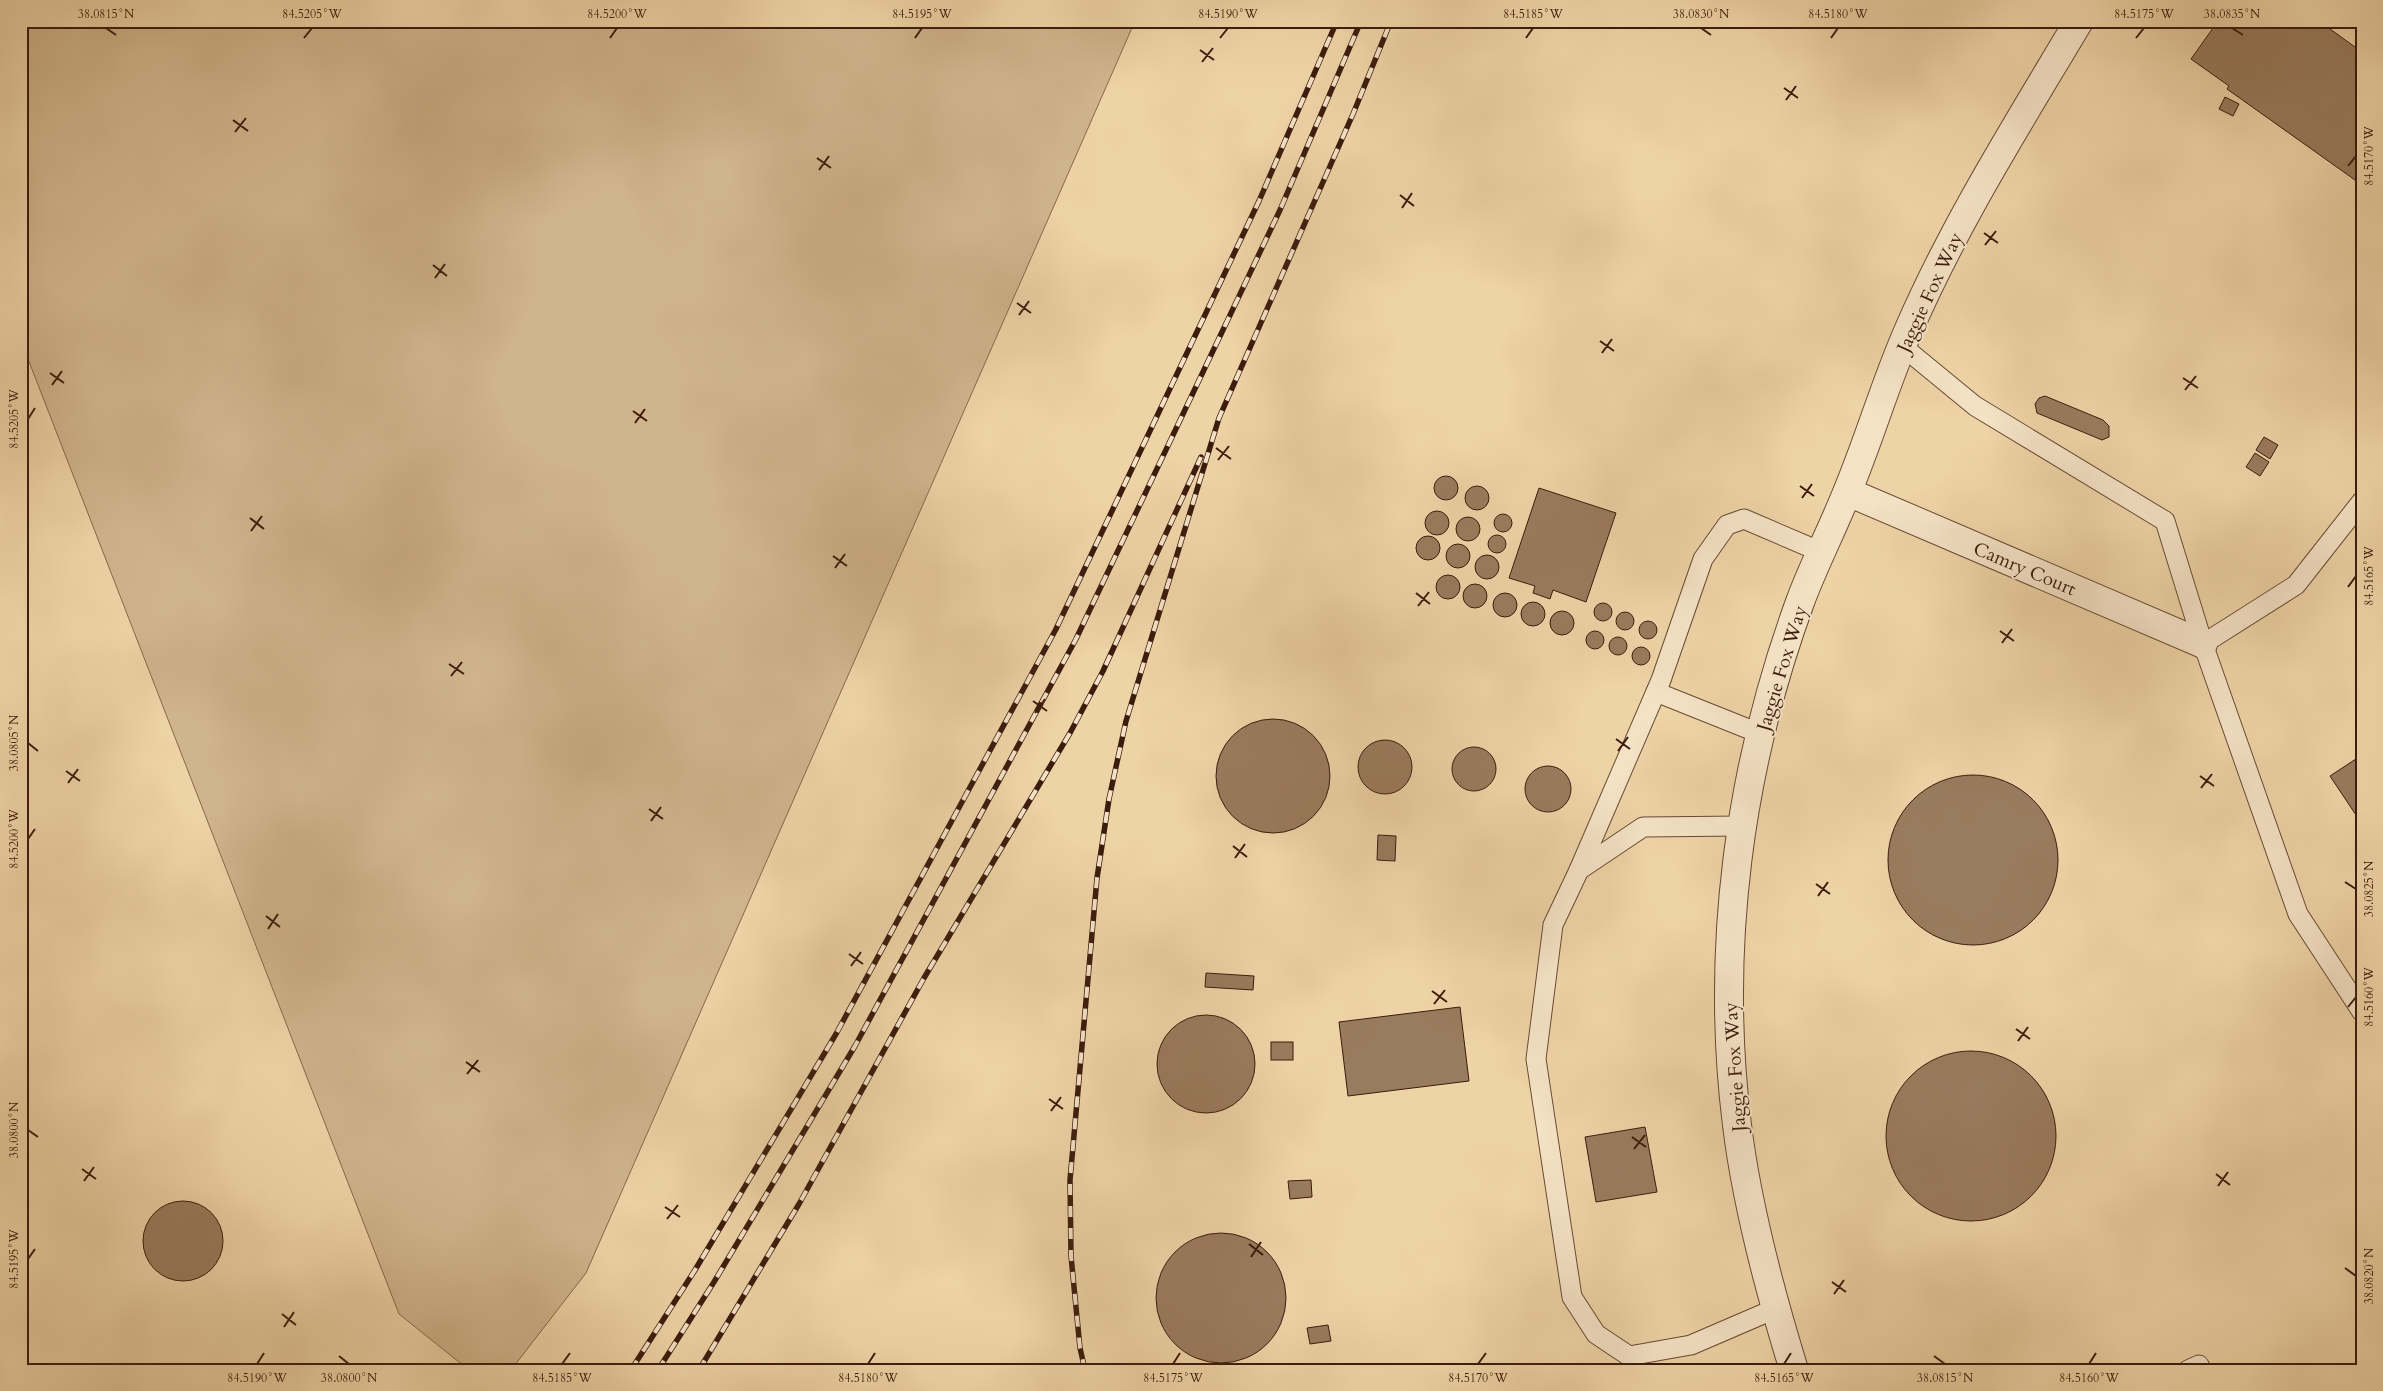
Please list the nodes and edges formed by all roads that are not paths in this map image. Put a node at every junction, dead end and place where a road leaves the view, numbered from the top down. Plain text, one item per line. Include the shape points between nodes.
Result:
1 (2079, 21) edge
2 (1902, 346) junction
3 (1848, 492) junction
4 (2362, 501) edge
5 (1821, 552) junction
6 (2203, 644) junction
7 (1656, 692) junction
8 (1760, 734) junction
9 (1742, 826) junction
10 (1579, 870) junction
11 (2362, 1012) edge
12 (1777, 1308) junction
13 (1794, 1370) edge
14 (2188, 1370) edge
15 (2201, 1370) edge

1 - 2 street, Jaggie Fox Way via 1966,211
2 - 3 street, Jaggie Fox Way
2 - 6 lane via 1975,406 2165,521
3 - 5 street, Jaggie Fox Way
3 - 6 street, Camry Court
4 - 6 lane via 2296,585
5 - 7 lane via 1744,519 1727,526 1703,559
5 - 8 street, Jaggie Fox Way via 1800,602
6 - 11 lane via 2298,914
7 - 8 lane
7 - 10 lane
8 - 9 street, Jaggie Fox Way via 1748,782
9 - 10 lane via 1643,827
9 - 12 street, Jaggie Fox Way via 1735,869 1729,1037 1737,1127 1752,1210
10 - 12 lane via 1553,925 1536,1059 1572,1297 1596,1334 1629,1356 1692,1345
12 - 13 street, Jaggie Fox Way
14 - 15 lane via 2198,1365

